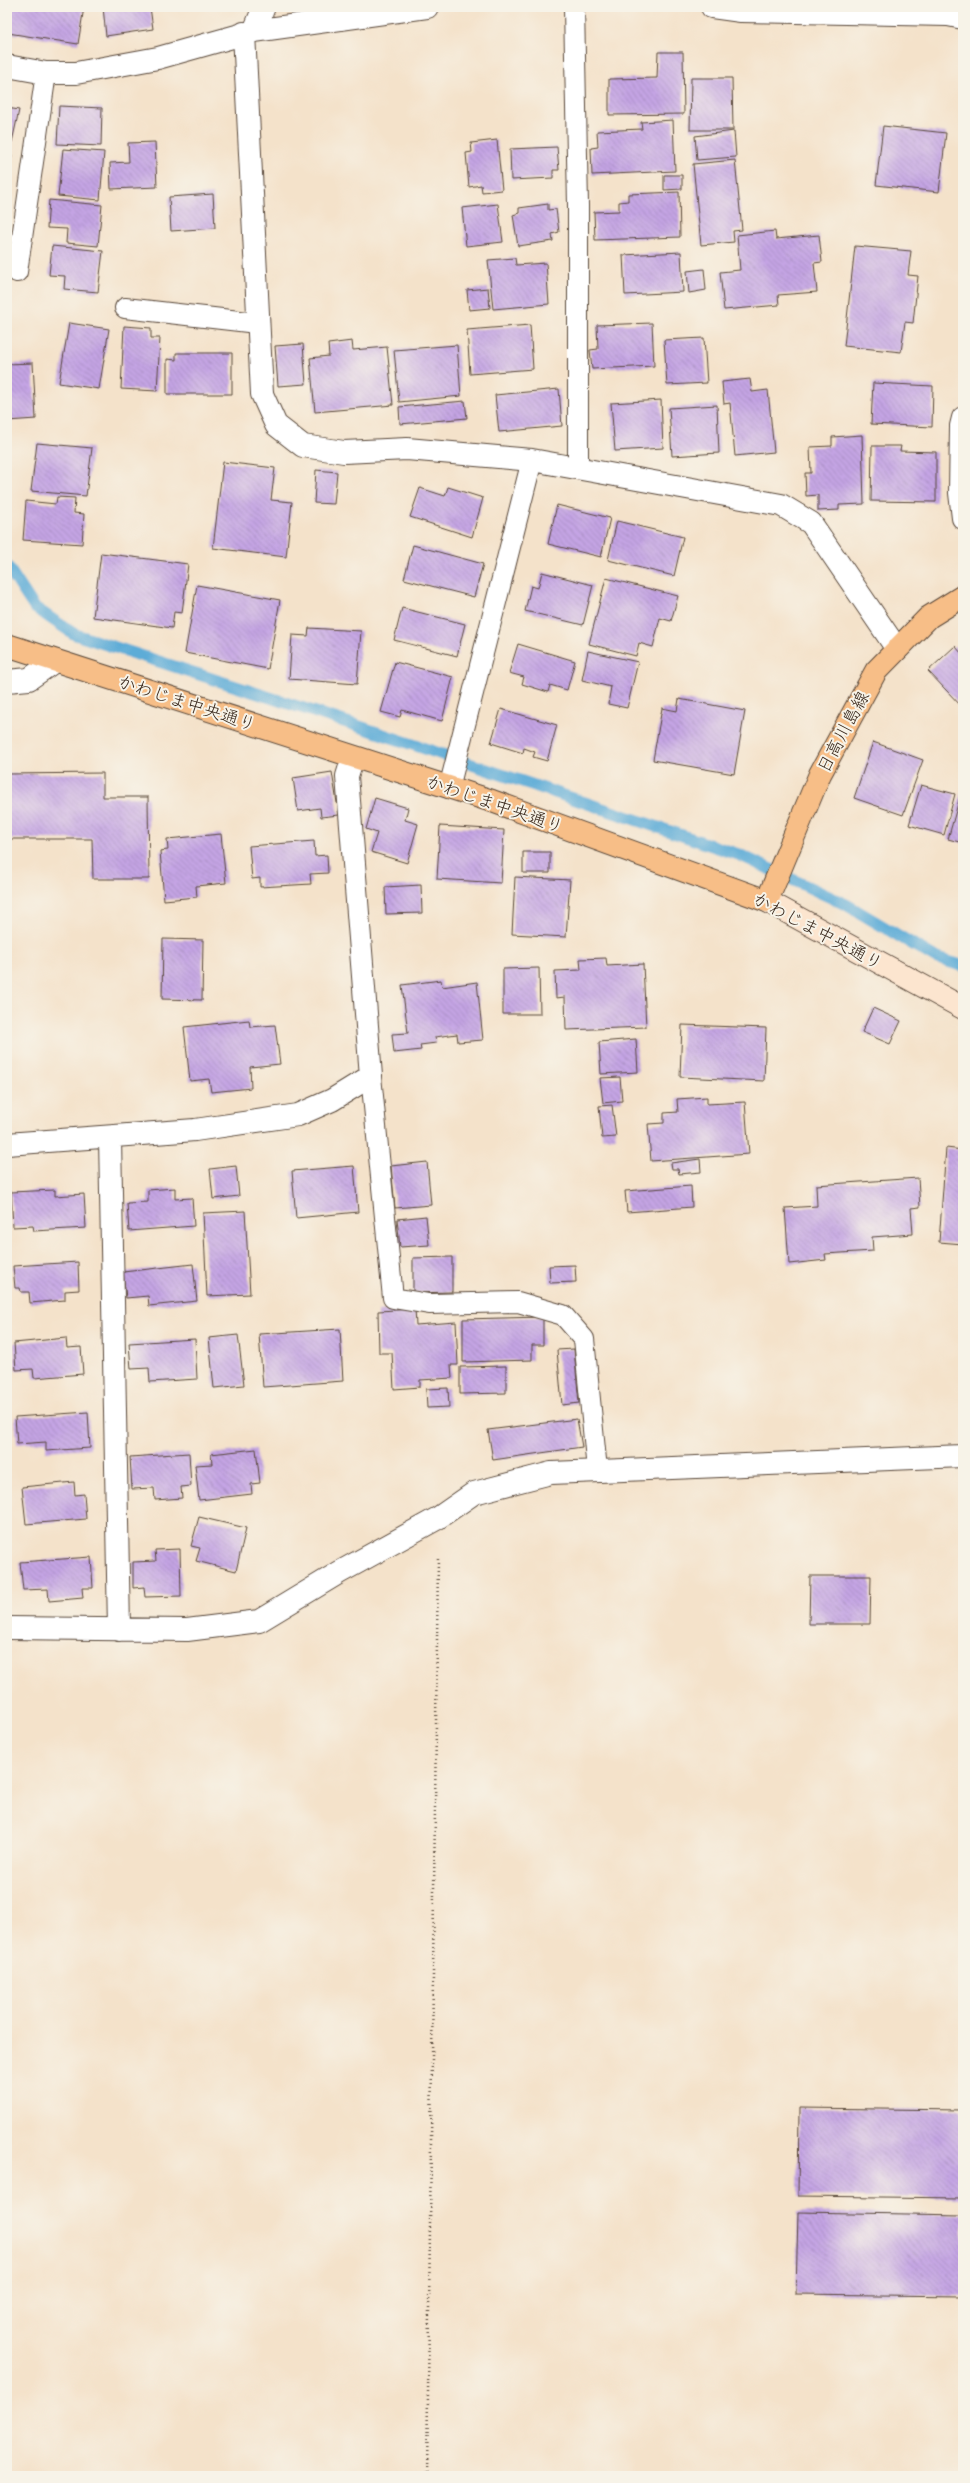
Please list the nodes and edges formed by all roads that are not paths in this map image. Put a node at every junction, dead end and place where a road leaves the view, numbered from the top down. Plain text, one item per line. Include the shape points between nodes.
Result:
1 (264, 7) edge
2 (427, 7) edge
3 (574, 7) edge
4 (712, 7) edge
5 (963, 18) edge
6 (249, 32) junction
7 (7, 66) edge
8 (46, 73) junction
9 (17, 272) dead end
10 (125, 308) dead end
11 (257, 323) junction
12 (963, 418) edge
13 (532, 460) junction
14 (578, 469) junction
15 (963, 518) edge
16 (963, 596) edge
17 (7, 645) edge
18 (897, 649) junction
19 (55, 661) junction
20 (7, 681) edge
21 (353, 757) junction
22 (449, 788) junction
23 (767, 901) junction
24 (963, 1008) edge
25 (371, 1076) junction
26 (110, 1137) junction
27 (7, 1144) edge
28 (963, 1456) edge
29 (597, 1470) junction
30 (7, 1628) edge
31 (119, 1630) junction

1 - 6 street
2 - 6 street
3 - 14 lane via 578,206
4 - 5 street via 741,11 948,15
6 - 8 street via 158,58 104,69 76,73
6 - 11 street
7 - 8 street
8 - 9 lane
10 - 11 lane
11 - 13 street via 262,394 276,425 303,446 344,452 407,449
12 - 15 street via 960,493
13 - 14 street
13 - 22 lane
14 - 18 street via 781,505 811,523
16 - 18 main road, 日高川島線 via 929,617
17 - 19 main road, かわじま中央通り
18 - 23 main road, 日高川島線 via 876,671 820,774
19 - 20 street via 29,679
19 - 21 main road, かわじま中央通り
21 - 22 main road, かわじま中央通り
21 - 25 street via 347,776
22 - 23 main road, かわじま中央通り
23 - 24 street, かわじま中央通り
25 - 26 street via 332,1100 298,1115 195,1130
25 - 29 lane via 393,1298 429,1304 518,1302 563,1315 584,1339
26 - 27 street
26 - 31 street
28 - 29 street
29 - 31 street via 551,1473 474,1493 438,1518 340,1572 259,1621 187,1630
30 - 31 street

